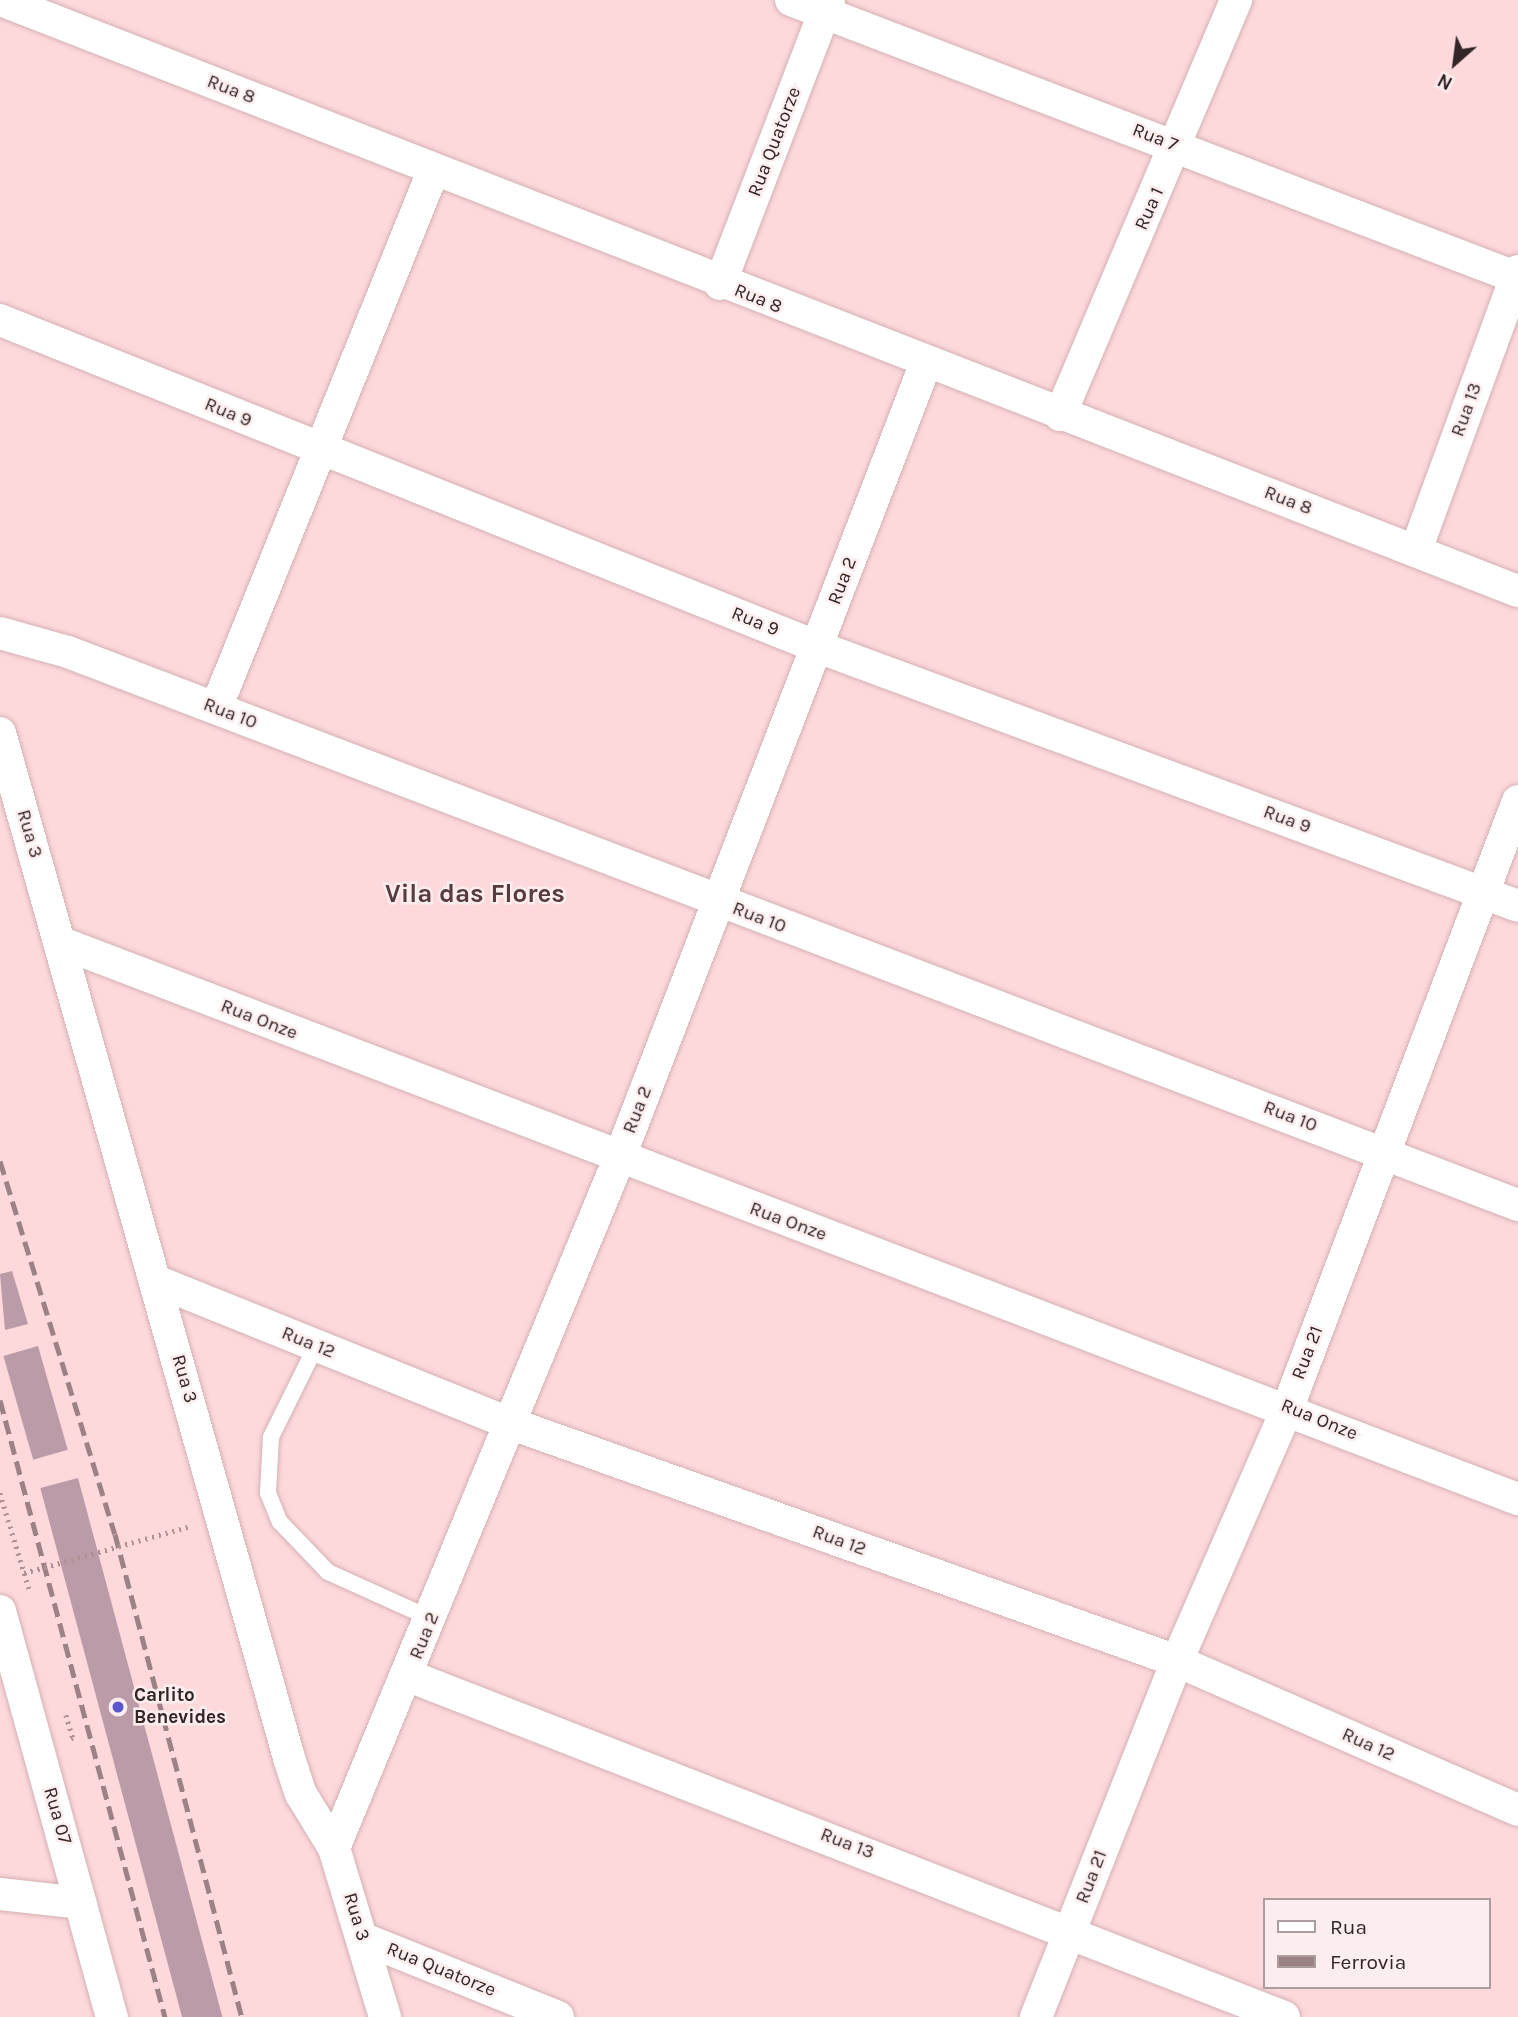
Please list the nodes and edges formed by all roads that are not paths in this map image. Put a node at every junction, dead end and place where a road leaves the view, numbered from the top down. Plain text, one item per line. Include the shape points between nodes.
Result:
1 (1, 0) edge
2 (791, 0) edge
3 (1236, 0) edge
4 (826, 6) edge
5 (1177, 147) junction
6 (435, 169) junction
7 (1517, 275) edge
8 (720, 284) junction
9 (0, 320) edge
10 (925, 365) junction
11 (1060, 415) junction
12 (320, 450) junction
13 (1416, 550) junction
14 (1518, 591) edge
15 (0, 633) edge
16 (818, 647) junction
17 (216, 708) junction
18 (0, 733) edge
19 (1518, 800) edge
20 (1481, 892) junction
21 (719, 903) junction
22 (1518, 906) edge
23 (60, 942) junction
24 (1385, 1153) junction
25 (618, 1159) junction
26 (1518, 1205) edge
27 (156, 1281) junction
28 (316, 1346) junction
29 (1288, 1408) junction
30 (512, 1424) junction
31 (1518, 1499) edge
32 (0, 1614) edge
33 (432, 1619) junction
34 (1177, 1661) junction
35 (409, 1676) junction
36 (1518, 1810) edge
37 (334, 1849) junction
38 (0, 1894) edge
39 (81, 1903) junction
40 (1071, 1930) junction
41 (363, 1939) junction
42 (112, 2017) edge
43 (385, 2017) edge
44 (558, 2017) edge
45 (1036, 2017) edge
46 (1284, 2017) edge

1 - 6 street, Rua 8
2 - 4 street, Rua 7
3 - 5 street, Rua 1
4 - 5 street, Rua 7
4 - 8 street, Rua Quatorze
5 - 7 street, Rua 7
5 - 11 street, Rua 1
6 - 8 street, Rua 8
6 - 12 street
7 - 13 street, Rua 13
8 - 10 street, Rua 8
9 - 12 street, Rua 9
10 - 11 street, Rua 8
10 - 16 street, Rua 2
11 - 13 street, Rua 8
12 - 16 street, Rua 9
12 - 17 street
13 - 14 street, Rua 8
15 - 17 street, Rua 10
16 - 20 street, Rua 9
16 - 21 street, Rua 2
17 - 21 street, Rua 10
18 - 23 street, Rua 3
19 - 20 street, Rua 21
20 - 22 street, Rua 9
20 - 24 street, Rua 21
21 - 24 street, Rua 10
21 - 25 street, Rua 2
23 - 25 street, Rua Onze
23 - 27 street, Rua 3
24 - 26 street, Rua 10
24 - 29 street, Rua 21
25 - 29 street, Rua Onze
25 - 30 street, Rua 2
27 - 28 street, Rua 12
27 - 37 street, Rua 3 via 289,1758 301,1794
28 - 30 street, Rua 12
28 - 33 lane via 271,1437 268,1493 280,1521 328,1572
29 - 31 street, Rua Onze
29 - 34 street, Rua 21
30 - 33 street, Rua 2
30 - 34 street, Rua 12
32 - 39 street, Rua 07
33 - 35 street, Rua 2
34 - 36 street, Rua 12
34 - 40 street, Rua 21
35 - 37 street, Rua 2
35 - 40 street, Rua 13
37 - 41 street, Rua 3
38 - 39 street
39 - 42 street, Rua 07
40 - 45 street, Rua 21
40 - 46 street, Rua 13
41 - 43 street, Rua 3
41 - 44 street, Rua Quatorze

